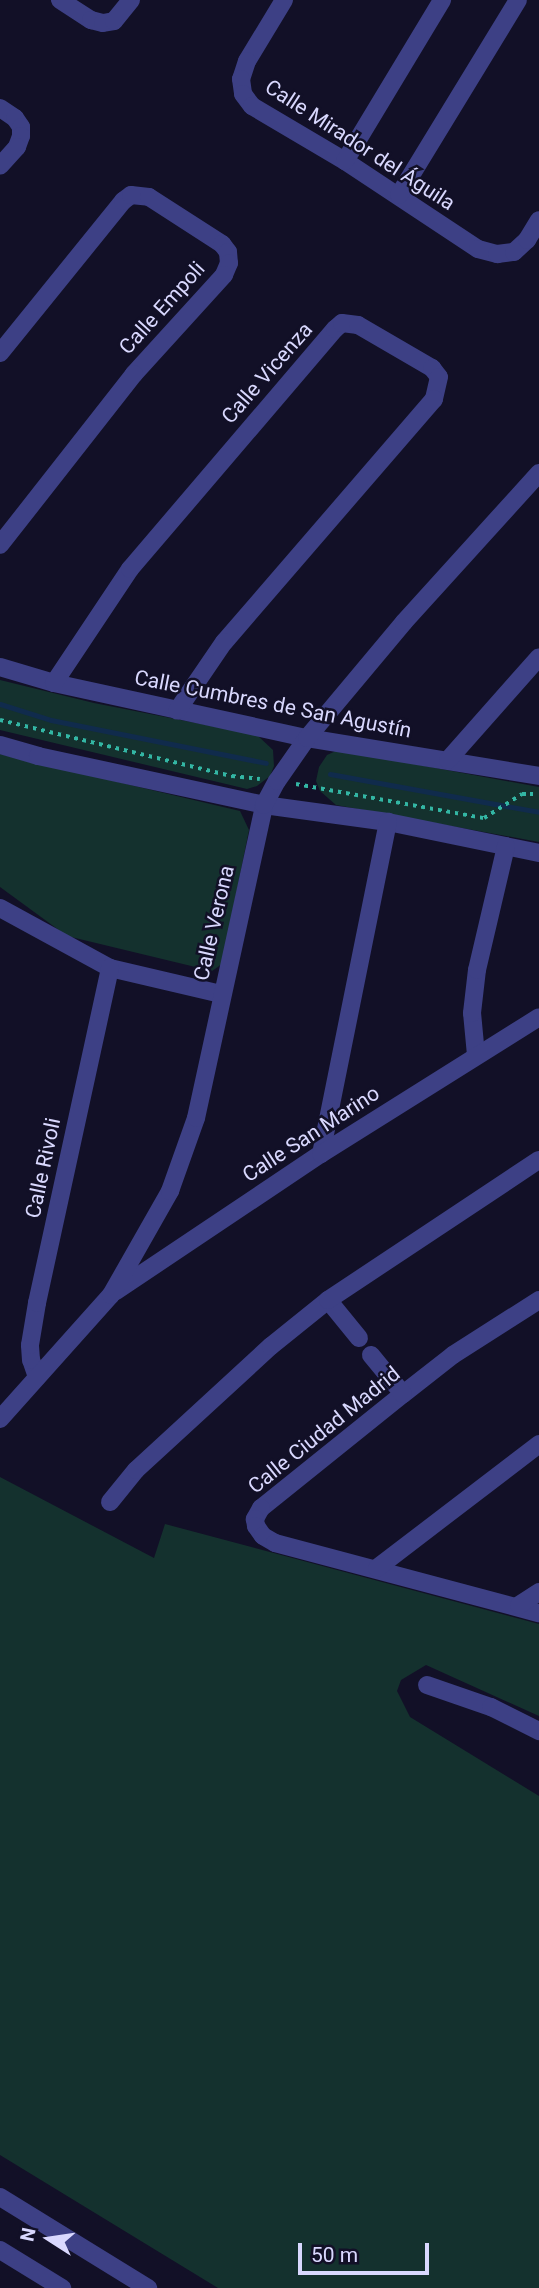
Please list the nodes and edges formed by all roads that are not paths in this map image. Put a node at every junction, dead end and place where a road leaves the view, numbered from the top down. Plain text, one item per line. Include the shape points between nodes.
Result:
1 (60, 0) edge
2 (131, 0) edge
3 (284, 0) edge
4 (442, 0) edge
5 (518, 0) edge
6 (0, 108) edge
7 (345, 161) junction
8 (0, 166) edge
9 (399, 195) junction
10 (539, 220) edge
11 (0, 353) edge
12 (539, 473) edge
13 (0, 545) edge
14 (539, 657) edge
15 (0, 667) edge
16 (54, 683) junction
17 (177, 711) junction
18 (307, 738) junction
19 (0, 745) edge
20 (448, 760) junction
21 (539, 776) edge
22 (264, 805) junction
23 (388, 822) junction
24 (506, 846) junction
25 (539, 853) edge
26 (0, 908) edge
27 (110, 968) junction
28 (221, 994) junction
29 (539, 1017) edge
30 (476, 1055) junction
31 (321, 1154) junction
32 (539, 1160) edge
33 (111, 1295) junction
34 (328, 1300) junction
35 (539, 1300) edge
36 (359, 1338) dead end
37 (371, 1355) dead end
38 (37, 1377) junction
39 (403, 1394) junction
40 (7, 1400) edge
41 (0, 1419) edge
42 (539, 1444) edge
43 (110, 1502) dead end
44 (377, 1568) junction
45 (539, 1592) edge
46 (519, 1605) junction
47 (539, 1613) edge
48 (427, 1685) dead end
49 (539, 1731) edge
50 (0, 2197) edge
51 (0, 2250) edge
52 (62, 2288) edge
53 (148, 2288) edge

1 - 2 street via 103,23 114,21
3 - 7 street, Calle Mirador del Águila via 247,61 241,79 243,94 252,106
4 - 7 street
5 - 9 street
6 - 8 street via 15,118 21,136
7 - 9 street, Calle Mirador del Águila
9 - 10 street, Calle Mirador del Águila via 478,249 496,254 514,252
11 - 13 street, Calle Empoli via 131,195 149,197 222,244 228,253 224,275 134,374
12 - 18 street, Calle Verona
14 - 20 street
15 - 16 street, Calle Cumbres de San Agustín
16 - 17 street, Calle Cumbres de San Agustín
16 - 17 street, Calle Vicenza via 130,569 342,323 358,325 432,368 439,377 434,400 224,642
17 - 18 street, Calle Cumbres de San Agustín
18 - 20 street, Calle Cumbres de San Agustín
18 - 22 street, Calle Verona
19 - 22 street
20 - 21 street, Calle Cumbres de San Agustín
22 - 23 street
22 - 28 street, Calle Verona
23 - 24 street
23 - 31 street
24 - 25 street
24 - 30 street via 477,970 472,1013
26 - 27 street
27 - 28 street
27 - 38 street, Calle Rivoli via 37,1303 30,1352
28 - 33 street, Calle Verona via 195,1118 170,1191
29 - 30 street, Calle San Marino
30 - 31 street, Calle San Marino
31 - 33 street, Calle San Marino
32 - 34 street
33 - 38 street, Calle Verona
34 - 36 street
34 - 43 street via 136,1470
35 - 39 street, Calle Ciudad Madrid via 453,1355
37 - 39 street
38 - 40 street, Calle Verona
39 - 44 street, Calle Ciudad Madrid via 261,1508 255,1519 263,1536 275,1543
40 - 41 street, Calle Verona
42 - 44 street
44 - 46 street, Calle Ciudad Madrid
45 - 46 street
46 - 47 street, Calle Ciudad Madrid
48 - 49 street via 491,1707
50 - 53 street
51 - 52 street

